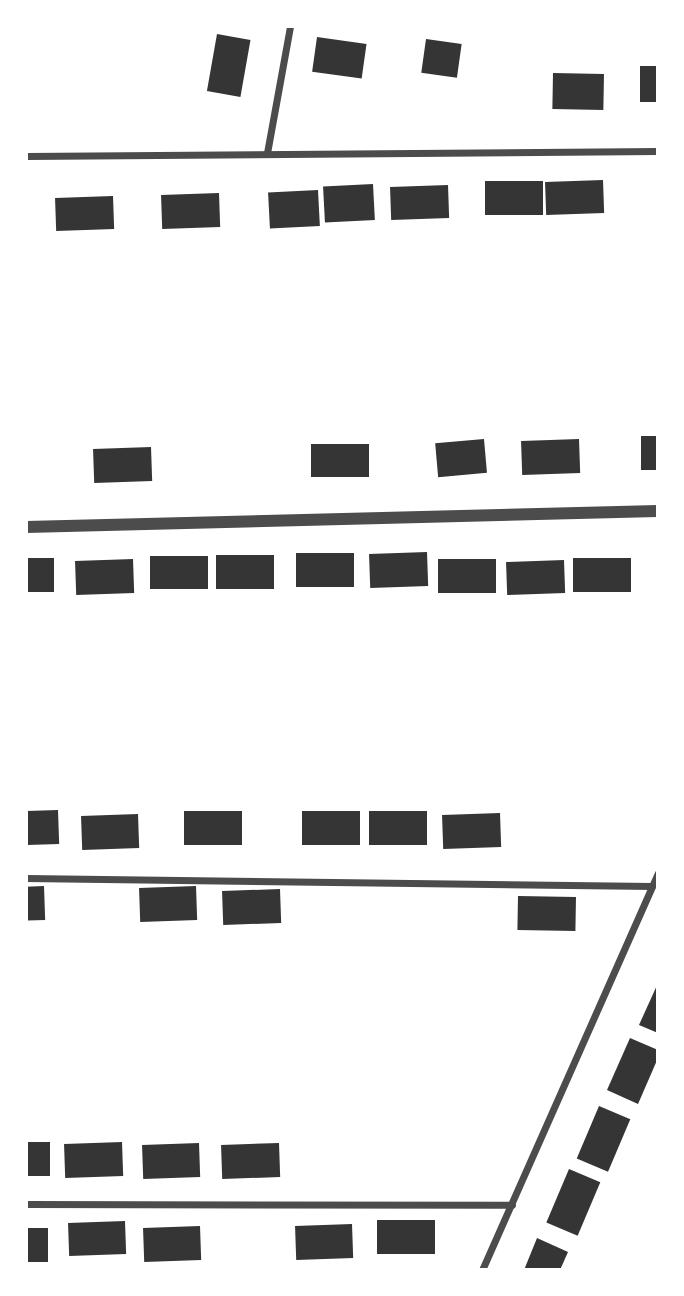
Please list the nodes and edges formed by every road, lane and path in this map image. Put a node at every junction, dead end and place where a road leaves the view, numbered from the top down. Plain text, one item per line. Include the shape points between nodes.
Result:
1 (290, 26) edge
2 (658, 151) edge
3 (267, 153) junction
4 (26, 156) edge
5 (658, 511) edge
6 (26, 527) edge
7 (658, 873) edge
8 (26, 878) edge
9 (652, 886) junction
10 (26, 1204) edge
11 (512, 1205) junction
12 (482, 1270) edge

1 - 3 street
2 - 3 street
3 - 4 street
5 - 6 street
7 - 9 street
8 - 9 street
9 - 11 street
10 - 11 street
11 - 12 street

